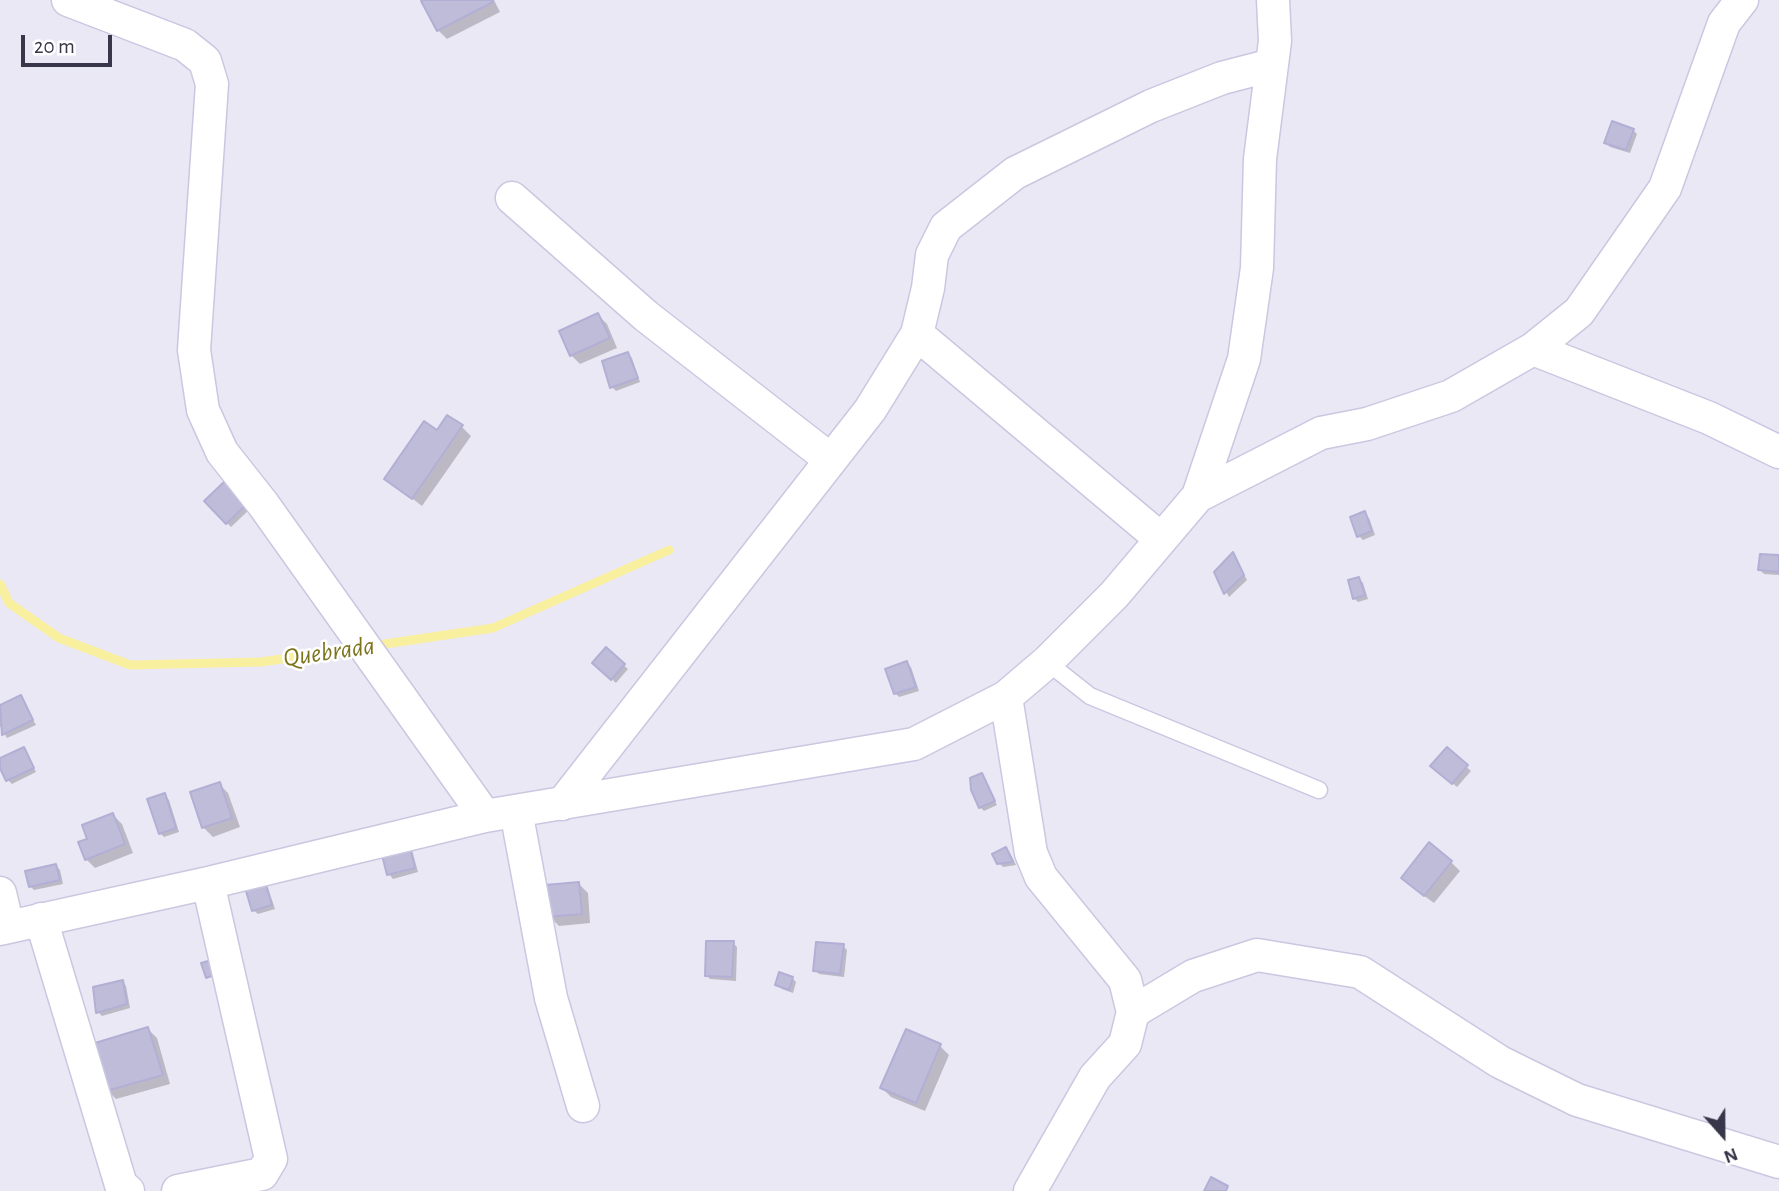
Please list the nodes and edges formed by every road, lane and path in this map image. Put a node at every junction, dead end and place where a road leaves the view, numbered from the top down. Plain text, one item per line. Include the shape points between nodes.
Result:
1 (68, 0) edge
2 (1273, 0) edge
3 (1742, 0) edge
4 (1272, 65) junction
5 (512, 198) dead end
6 (917, 334) junction
7 (1533, 349) junction
8 (1779, 452) edge
9 (831, 460) junction
10 (1198, 496) junction
11 (1161, 539) junction
12 (1047, 662) junction
13 (1006, 697) junction
14 (1319, 789) dead end
15 (562, 803) junction
16 (516, 811) junction
17 (485, 816) junction
18 (208, 883) junction
19 (0, 893) edge
20 (41, 919) junction
21 (4, 928) edge
22 (1133, 1012) junction
23 (583, 1106) dead end
24 (1779, 1162) edge
25 (128, 1191) edge
26 (178, 1191) edge
27 (1030, 1191) edge

1 - 17 street via 185,44 205,61 212,84 194,350 203,410 222,452
2 - 4 street
3 - 7 street via 1724,23 1665,188 1579,312
4 - 6 street via 1222,78 1152,106 1015,173 946,227 932,255
4 - 10 street via 1260,159 1257,268 1244,359
5 - 9 street via 646,316
6 - 9 street via 870,410
6 - 11 street
7 - 8 street via 1709,418
7 - 10 street via 1451,396 1367,424 1321,433
9 - 15 street
10 - 11 street
11 - 12 street via 1114,595
12 - 13 street
12 - 14 lane via 1090,696
13 - 15 street via 914,744
13 - 22 street via 1031,853 1041,877 1125,981
15 - 16 street
16 - 17 street
16 - 23 street via 551,999
17 - 18 street
18 - 20 street
18 - 26 street via 271,1159 262,1174
19 - 21 street
20 - 21 street
20 - 25 street via 121,1185
22 - 24 street via 1194,976 1257,955 1360,972 1500,1062 1577,1100
22 - 27 street via 1125,1044 1095,1077

